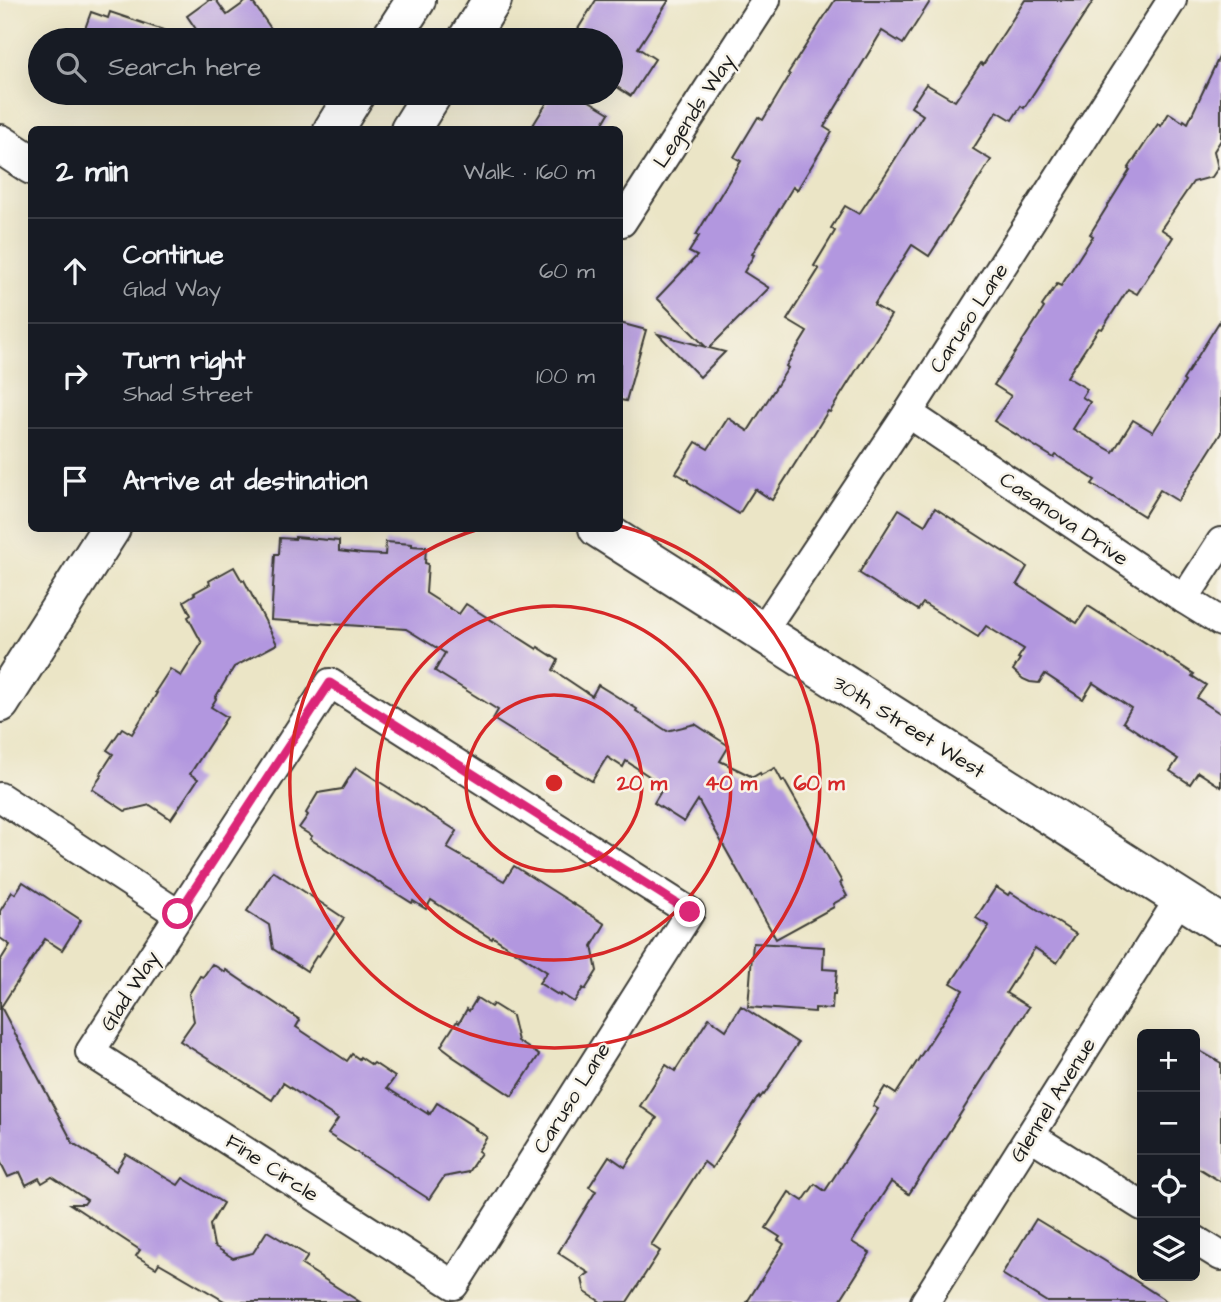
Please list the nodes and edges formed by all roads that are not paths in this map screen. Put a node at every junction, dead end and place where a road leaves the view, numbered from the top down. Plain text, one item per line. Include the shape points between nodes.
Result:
1 (416, 0) edge
2 (492, 0) edge
3 (765, 0) edge
4 (1172, 0) edge
5 (398, 28) edge
6 (474, 28) edge
7 (349, 105) edge
8 (426, 105) edge
9 (335, 126) edge
10 (412, 126) edge
11 (0, 144) edge
12 (28, 162) edge
13 (623, 220) edge
14 (908, 413) junction
15 (108, 532) edge
16 (604, 532) edge
17 (1221, 542) edge
18 (1184, 599) junction
19 (1221, 622) edge
20 (761, 633) junction
21 (0, 703) edge
22 (0, 797) edge
23 (1180, 898) junction
24 (690, 912) joint
25 (178, 914) junction
26 (1221, 924) edge
27 (90, 1052) joint
28 (1031, 1136) junction
29 (1137, 1203) edge
30 (1200, 1243) edge
31 (1221, 1256) edge
32 (454, 1285) joint
33 (925, 1302) edge

1 - 5 main road
2 - 6 main road
3 - 13 street, Legends Way
4 - 14 street, Caruso Lane
7 - 9 main road
8 - 10 main road
11 - 12 main road
14 - 18 street, Casanova Drive
14 - 20 street, Caruso Lane
15 - 21 main road
16 - 20 main road, 30th Street West
17 - 18 street
18 - 19 street, Casanova Drive
20 - 23 main road, 30th Street West
22 - 25 street
23 - 26 main road, 30th Street West
23 - 28 street, Glennel Avenue
24 - 25 street, Glad Way via 330,683
24 - 32 street, Caruso Lane
25 - 27 street, Glad Way
27 - 32 street, Fine Circle
28 - 29 street
28 - 33 street, Glennel Avenue
30 - 31 street

